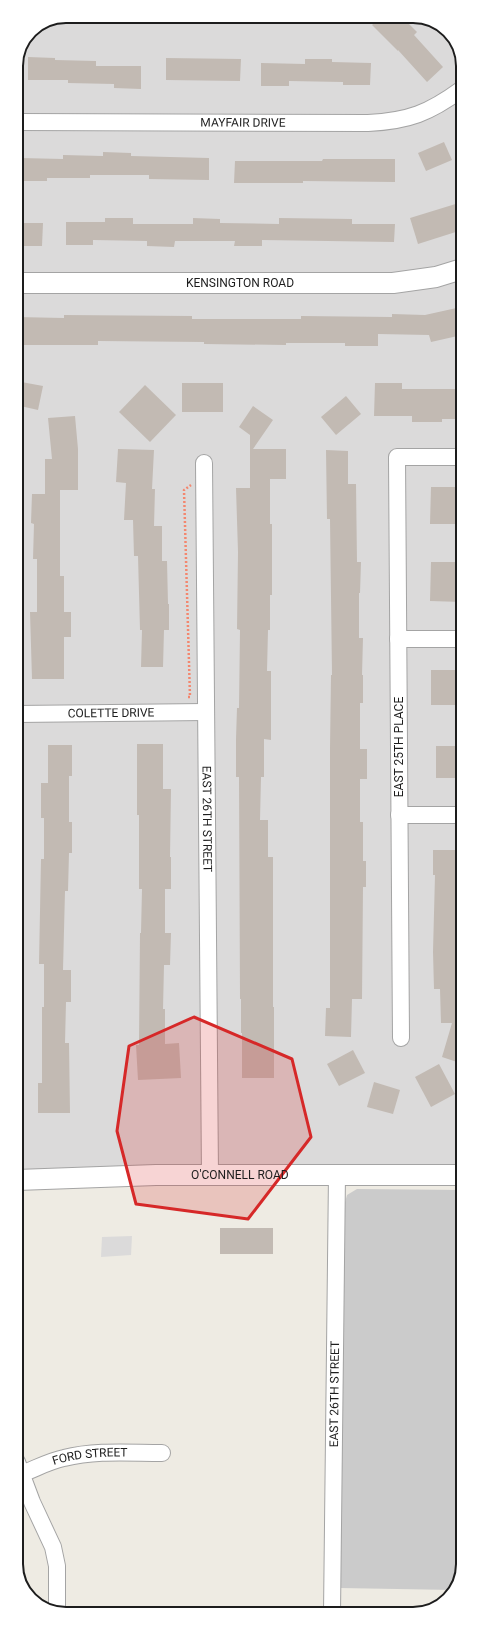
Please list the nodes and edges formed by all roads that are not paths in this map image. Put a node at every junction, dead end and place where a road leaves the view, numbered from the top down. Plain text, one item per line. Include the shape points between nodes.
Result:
1 (456, 93) edge
2 (23, 122) edge
3 (456, 271) edge
4 (23, 283) edge
5 (456, 457) edge
6 (204, 468) road end
7 (398, 639) junction
8 (456, 639) edge
9 (206, 712) junction
10 (23, 714) edge
11 (399, 815) junction
12 (456, 815) edge
13 (401, 1038) dead end
14 (337, 1174) junction
15 (210, 1175) junction
16 (456, 1175) edge
17 (23, 1180) edge
18 (162, 1453) dead end
19 (23, 1467) edge
20 (23, 1477) edge
21 (57, 1606) edge
22 (332, 1607) edge

1 - 2 street, MAYFAIR DRIVE via 430,110 411,118 391,122
3 - 4 street, KENSINGTON ROAD via 436,277 393,283
5 - 7 street, EAST 25TH PLACE via 397,457
6 - 9 street, EAST 26TH STREET
7 - 8 street
7 - 11 street, EAST 25TH PLACE
9 - 10 street, COLETTE DRIVE
9 - 15 street, EAST 26TH STREET
11 - 12 street
11 - 13 street, EAST 25TH PLACE
14 - 15 street, O'CONNELL ROAD
14 - 16 street, O'CONNELL ROAD
14 - 22 street, EAST 26TH STREET
15 - 17 street, O'CONNELL ROAD
18 - 19 street, FORD STREET via 82,1454
20 - 21 street via 53,1547 57,1566

